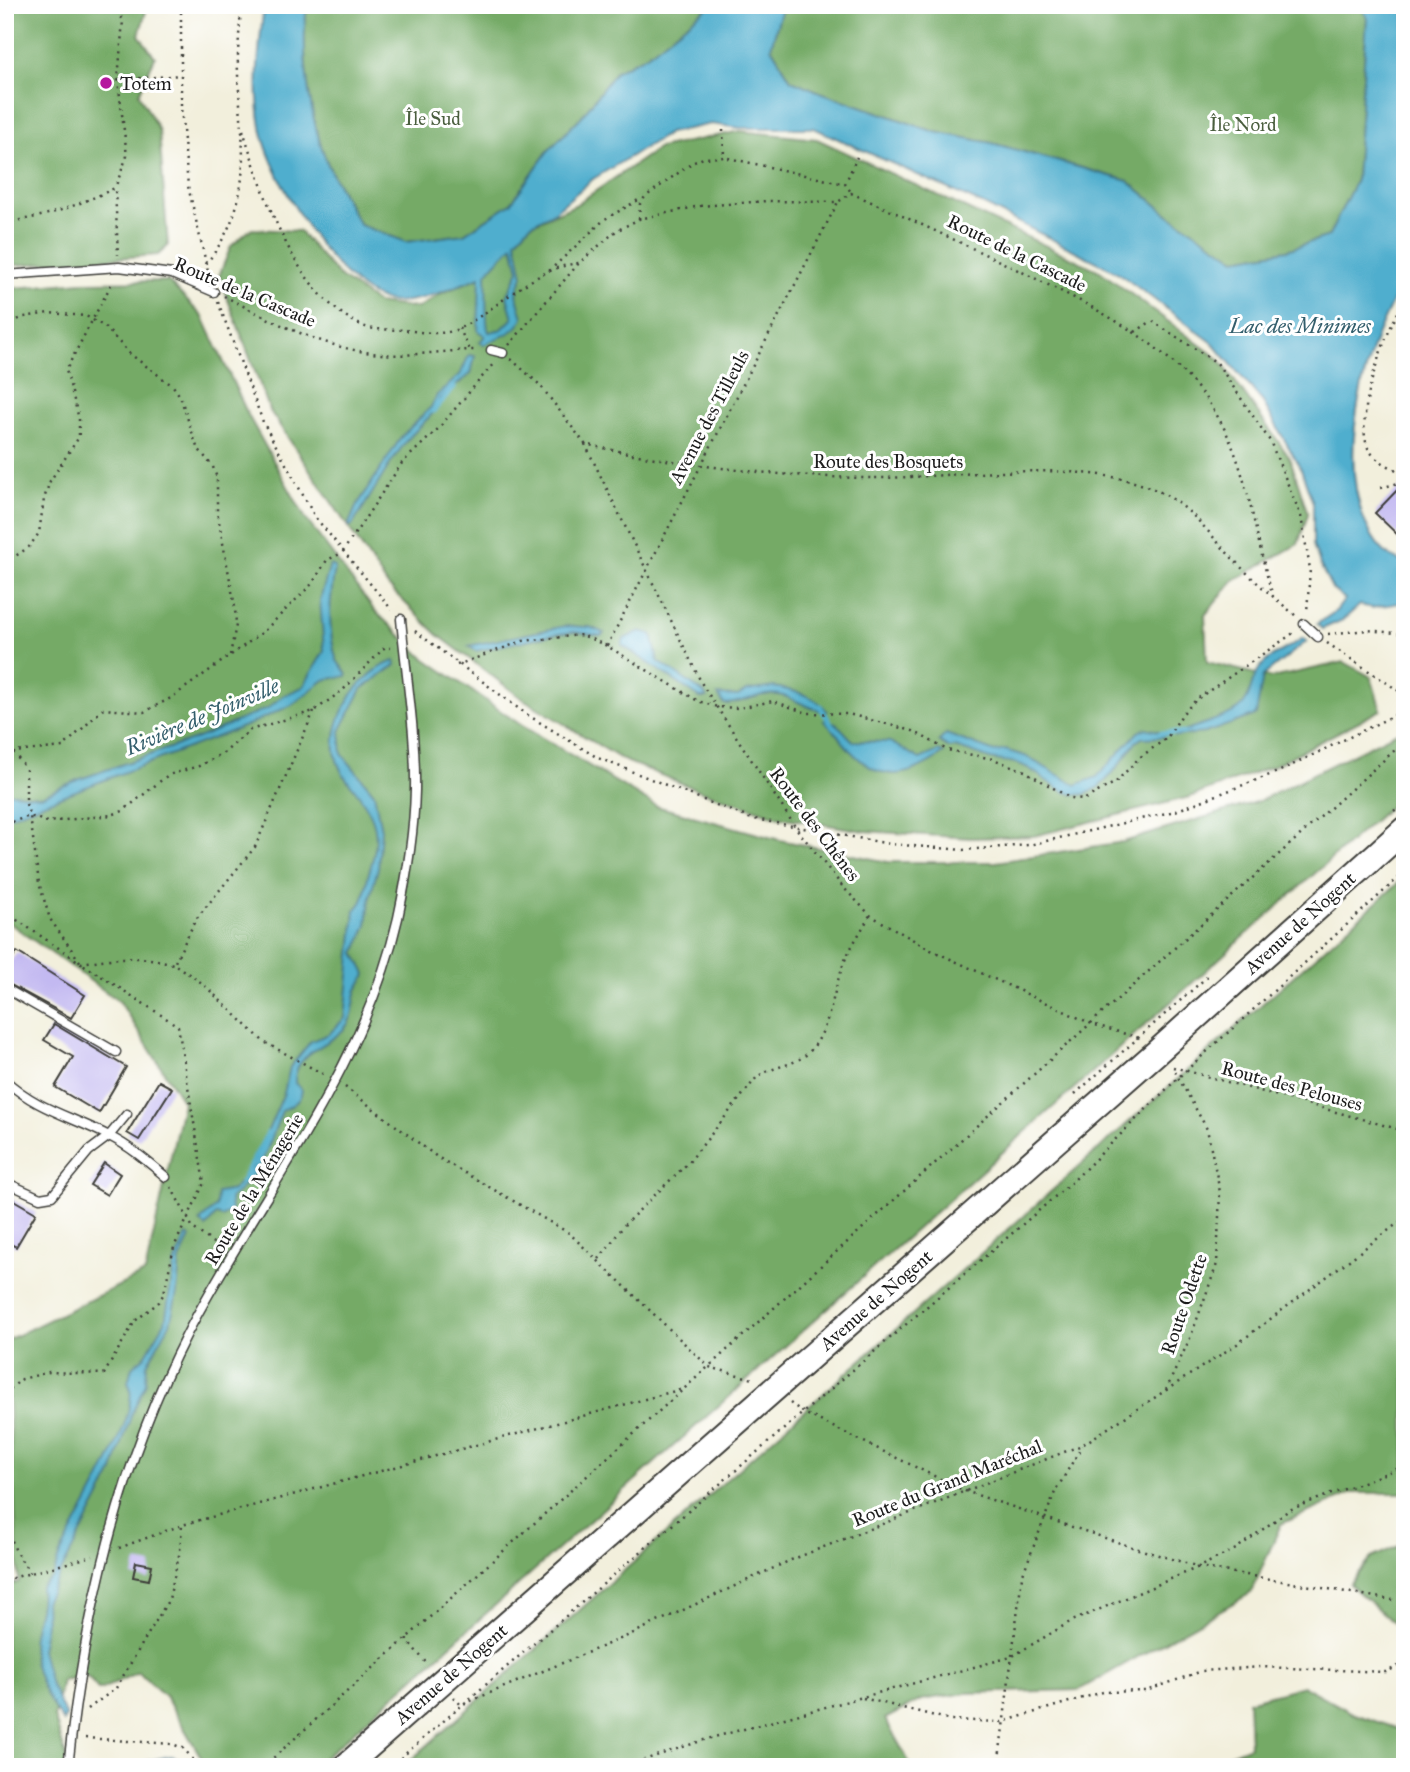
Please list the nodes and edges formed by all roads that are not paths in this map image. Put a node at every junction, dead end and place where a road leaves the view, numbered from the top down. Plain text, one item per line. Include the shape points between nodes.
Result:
1 (5, 275) edge
2 (214, 292) road end
3 (491, 350) dead end
4 (503, 353) road end
5 (401, 619) road end
6 (1305, 625) road end
7 (1318, 637) road end
8 (1405, 829) edge
9 (5, 988) edge
10 (116, 1052) dead end
11 (5, 1080) edge
12 (127, 1114) dead end
13 (108, 1136) junction
14 (166, 1177) road end
15 (5, 1182) edge
16 (68, 1767) edge
17 (345, 1767) edge

1 - 2 lane, Route de la Cascade via 119,267 172,274
3 - 4 lane
5 - 16 lane, Route de la Ménagerie via 415,789 411,843 387,960 336,1081 190,1329 162,1386 102,1555
6 - 7 lane
8 - 17 main road, Avenue de Nogent via 1165,1060 769,1380
9 - 10 lane
11 - 13 lane via 26,1100
12 - 13 lane
13 - 14 lane
13 - 15 lane via 89,1151 52,1196 40,1198

